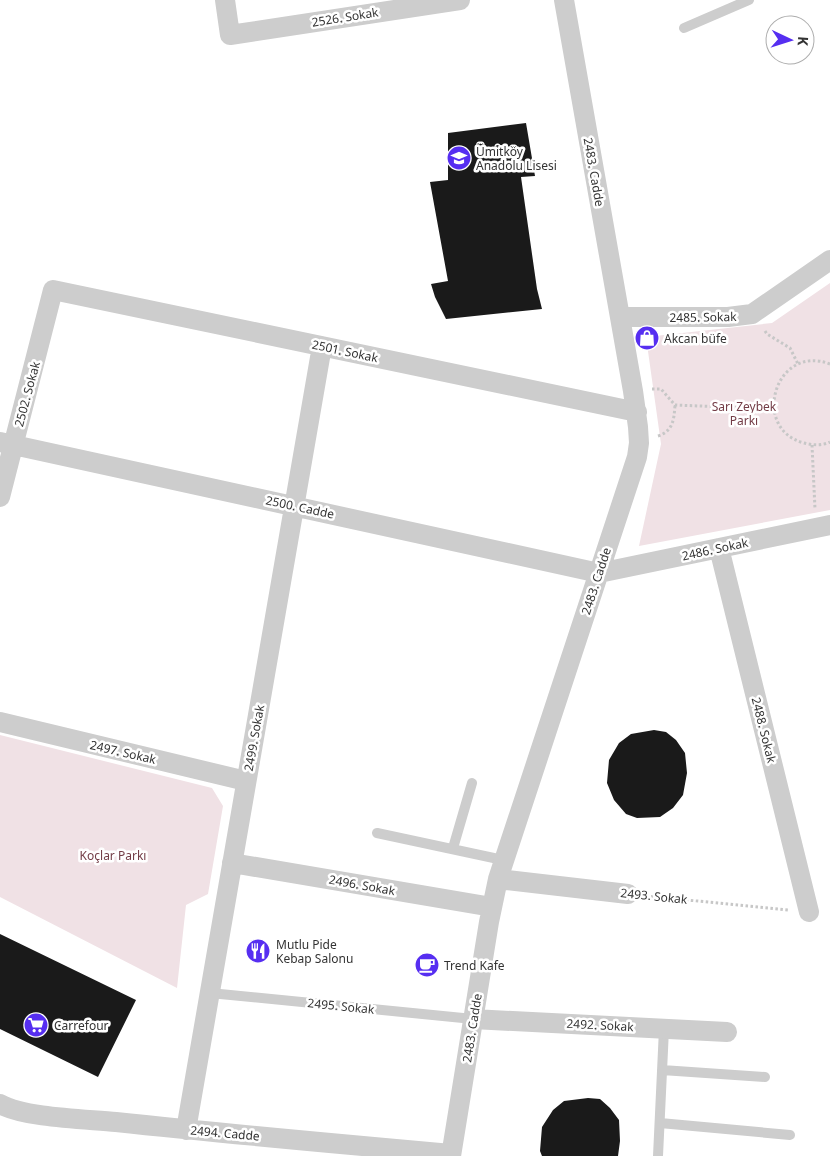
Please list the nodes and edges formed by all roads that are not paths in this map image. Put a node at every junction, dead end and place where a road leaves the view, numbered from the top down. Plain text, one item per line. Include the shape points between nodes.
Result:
1 (225, 0) edge
2 (460, 0) edge
3 (564, 0) edge
4 (748, 0) edge
5 (347, 8) edge
6 (684, 28) dead end
7 (830, 260) edge
8 (54, 290) joint
9 (620, 317) junction
10 (322, 346) junction
11 (637, 412) junction
12 (7, 443) edge
13 (0, 497) edge
14 (294, 506) junction
15 (823, 527) edge
16 (719, 548) junction
17 (599, 573) junction
18 (0, 722) edge
19 (246, 781) junction
20 (472, 783) dead end
21 (377, 833) dead end
22 (453, 848) junction
23 (503, 860) junction
24 (232, 863) junction
25 (498, 879) junction
26 (628, 894) road end
27 (492, 907) junction
28 (809, 912) road end
29 (210, 993) junction
30 (473, 1019) junction
31 (664, 1029) junction
32 (728, 1032) dead end
33 (662, 1070) junction
34 (765, 1077) dead end
35 (1, 1107) edge
36 (660, 1123) junction
37 (186, 1130) junction
38 (790, 1135) dead end
39 (451, 1155) edge
40 (658, 1156) edge

1 - 5 street, 2526. Sokak via 230,35
2 - 5 street, 2526. Sokak
3 - 9 street, 2483. Cadde
4 - 6 lane
7 - 9 street, 2485. Sokak via 752,314
8 - 10 street, 2501. Sokak
8 - 12 street, 2502. Sokak
9 - 11 street, 2483. Cadde
10 - 11 street, 2501. Sokak
10 - 14 street, 2499. Sokak
11 - 17 street, 2483. Cadde via 637,457
12 - 13 street, 2502. Sokak
12 - 14 street, 2500. Cadde
14 - 17 street, 2500. Cadde
14 - 19 street, 2499. Sokak
15 - 16 street, 2486. Sokak
16 - 17 street, 2486. Sokak
16 - 28 street, 2488. Sokak
17 - 23 street, 2483. Cadde
18 - 19 street, 2497. Sokak
19 - 24 street, 2499. Sokak
20 - 22 lane
21 - 22 lane
22 - 23 lane
23 - 25 street, 2483. Cadde
24 - 27 street, 2496. Sokak
24 - 29 street, 2499. Sokak
25 - 26 street, 2493. Sokak
25 - 27 street, 2483. Cadde
27 - 30 street, 2483. Cadde
29 - 30 lane, 2495. Sokak
29 - 37 street, 2499. Sokak
30 - 31 street, 2492. Sokak
30 - 39 street, 2483. Cadde
31 - 32 street, 2492. Sokak
31 - 33 lane
33 - 34 lane
33 - 36 lane
35 - 37 street, 2494. Cadde via 50,1116
36 - 38 lane
36 - 40 lane
37 - 39 street, 2494. Cadde

